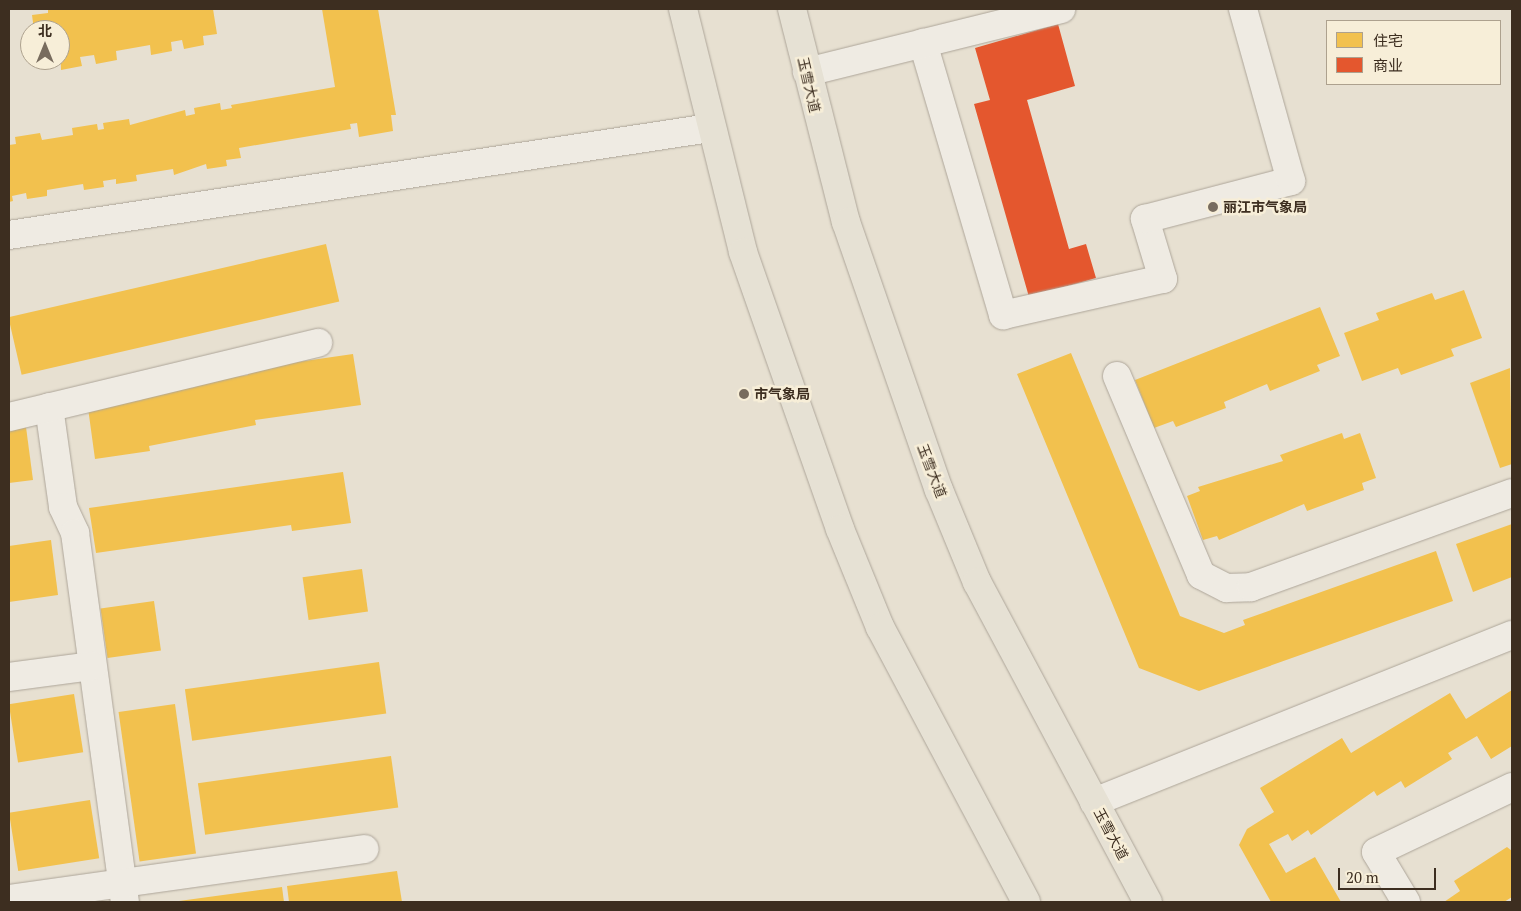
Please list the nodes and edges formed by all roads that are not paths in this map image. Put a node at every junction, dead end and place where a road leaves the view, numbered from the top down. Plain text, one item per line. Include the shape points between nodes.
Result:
1 (683, 9) edge
2 (792, 9) edge
3 (1061, 9) edge
4 (1243, 9) edge
5 (923, 43) junction
6 (806, 72) junction
7 (710, 128) junction
8 (9, 235) edge
9 (318, 343) dead end
10 (1117, 376) dead end
11 (49, 407) junction
12 (9, 416) edge
13 (1512, 493) edge
14 (1512, 635) edge
15 (92, 666) junction
16 (9, 677) edge
17 (1512, 787) edge
18 (1094, 802) junction
19 (364, 849) dead end
20 (124, 893) edge
21 (9, 899) edge
22 (1026, 902) edge
23 (1148, 902) edge
24 (1406, 902) edge

1 - 7 main road
2 - 6 main road, 玉雪大道
3 - 5 street
4 - 5 street via 1291,181 1145,219 1163,280 1004,316
5 - 6 street
6 - 18 main road, 玉雪大道 via 846,222 939,490 977,582
7 - 8 street
7 - 22 main road via 772,341 858,573 880,626
9 - 11 street
10 - 13 street via 1201,575 1227,588 1252,587
11 - 12 street
11 - 15 street via 63,506 76,533
14 - 18 street
15 - 16 street
15 - 20 street
17 - 24 street via 1376,852
18 - 23 main road, 玉雪大道
19 - 20 street
20 - 21 street

